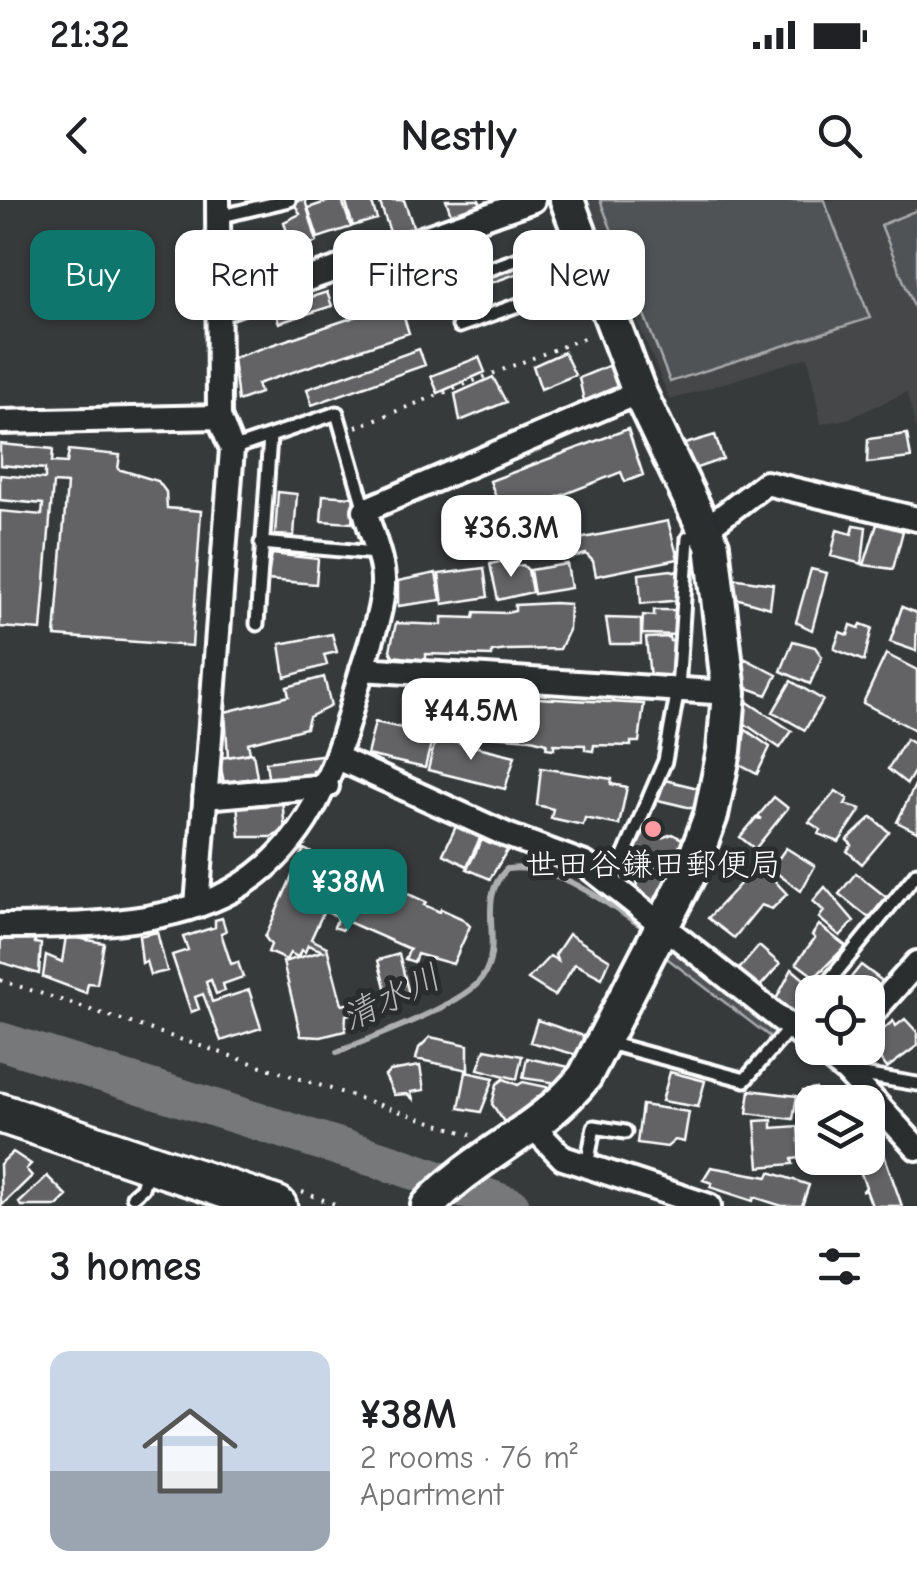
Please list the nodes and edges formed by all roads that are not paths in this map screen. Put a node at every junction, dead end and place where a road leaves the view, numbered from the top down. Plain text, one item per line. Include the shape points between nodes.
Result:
1 (289, 200) edge
2 (533, 200) edge
3 (567, 200) edge
4 (218, 209) edge
5 (578, 230) edge
6 (313, 277) edge
7 (513, 307) edge
8 (219, 320) edge
9 (610, 320) edge
10 (459, 326) dead end
11 (639, 392) junction
12 (219, 417) junction
13 (0, 422) edge
14 (270, 437) junction
15 (232, 448) junction
16 (365, 510) junction
17 (917, 519) edge
18 (704, 531) junction
19 (260, 543) junction
20 (376, 553) junction
21 (257, 624) dead end
22 (362, 669) junction
23 (678, 689) junction
24 (729, 692) junction
25 (340, 759) junction
26 (327, 786) junction
27 (205, 797) junction
28 (917, 873) edge
29 (612, 884) junction
30 (197, 906) junction
31 (662, 925) junction
32 (0, 926) edge
33 (917, 963) edge
34 (834, 975) edge
35 (885, 999) edge
36 (795, 1023) edge
37 (789, 1030) junction
38 (795, 1034) edge
39 (602, 1041) junction
40 (843, 1065) edge
41 (855, 1065) edge
42 (917, 1084) edge
43 (0, 1114) edge
44 (533, 1128) junction
45 (625, 1132) dead end
46 (917, 1148) edge
47 (587, 1166) junction
48 (277, 1206) edge
49 (428, 1206) edge
50 (709, 1206) edge

1 - 4 lane
2 - 6 street
3 - 5 street
7 - 10 lane
8 - 12 street
9 - 11 street
11 - 16 street
11 - 18 street
12 - 13 street
12 - 15 street
14 - 15 lane
14 - 16 lane via 338,412
14 - 19 lane
15 - 27 street
16 - 20 street
17 - 18 street via 766,483
18 - 23 lane via 688,538
18 - 24 street via 712,545
19 - 20 lane
19 - 21 lane
20 - 22 street via 384,583
22 - 23 street
22 - 25 street
23 - 24 street
23 - 29 lane via 664,761
24 - 31 street via 712,815
25 - 26 street
25 - 29 street via 585,864
26 - 27 street
26 - 30 street via 296,840 230,893
27 - 30 street
28 - 34 lane
29 - 31 street
30 - 32 street via 95,925
31 - 37 street
31 - 39 street
33 - 35 street
36 - 37 lane
37 - 38 street
37 - 39 lane via 744,1080
39 - 44 street via 562,1105
40 - 46 street
41 - 42 lane
43 - 48 main road via 141,1180
44 - 47 street via 563,1158
44 - 49 street
45 - 47 lane via 594,1127
47 - 50 street

